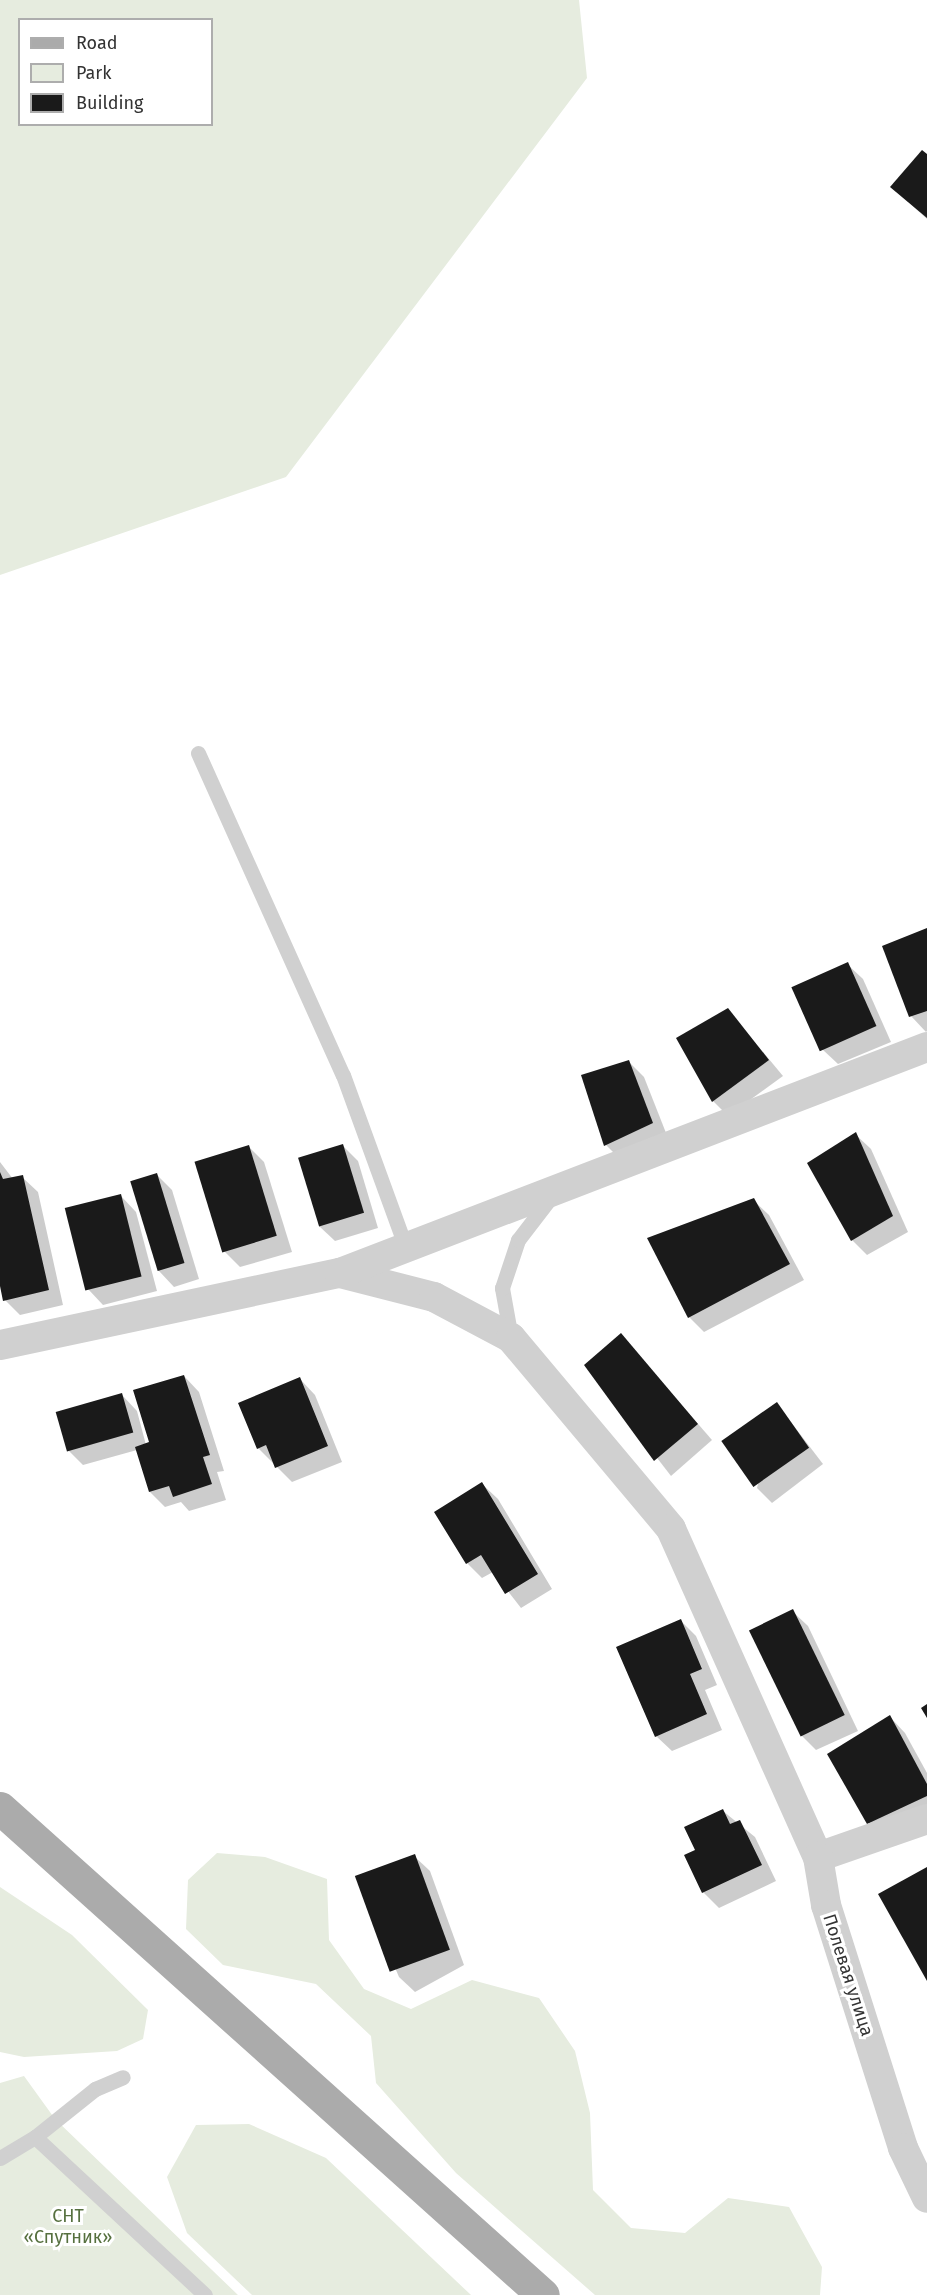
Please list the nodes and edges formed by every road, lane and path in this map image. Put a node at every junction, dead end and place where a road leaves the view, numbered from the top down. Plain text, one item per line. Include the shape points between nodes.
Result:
1 (198, 753) dead end
2 (927, 1047) edge
3 (558, 1189) junction
4 (406, 1248) junction
5 (340, 1273) junction
6 (511, 1338) junction
7 (0, 1345) edge
8 (0, 1808) edge
9 (927, 1819) edge
10 (818, 1857) junction
11 (123, 2077) dead end
12 (35, 2137) junction
13 (0, 2158) edge
14 (927, 2198) edge
15 (205, 2295) edge
16 (543, 2295) edge

1 - 4 lane via 343,1075
2 - 3 street
3 - 4 street
3 - 6 lane via 518,1239 501,1288
4 - 5 street
5 - 6 street via 434,1297
5 - 7 street
6 - 10 street, Полевая улица via 671,1529
8 - 16 main road
9 - 10 street
10 - 14 street, Полевая улица via 826,1905 903,2148
11 - 12 lane via 95,2089
12 - 13 lane
12 - 15 lane

